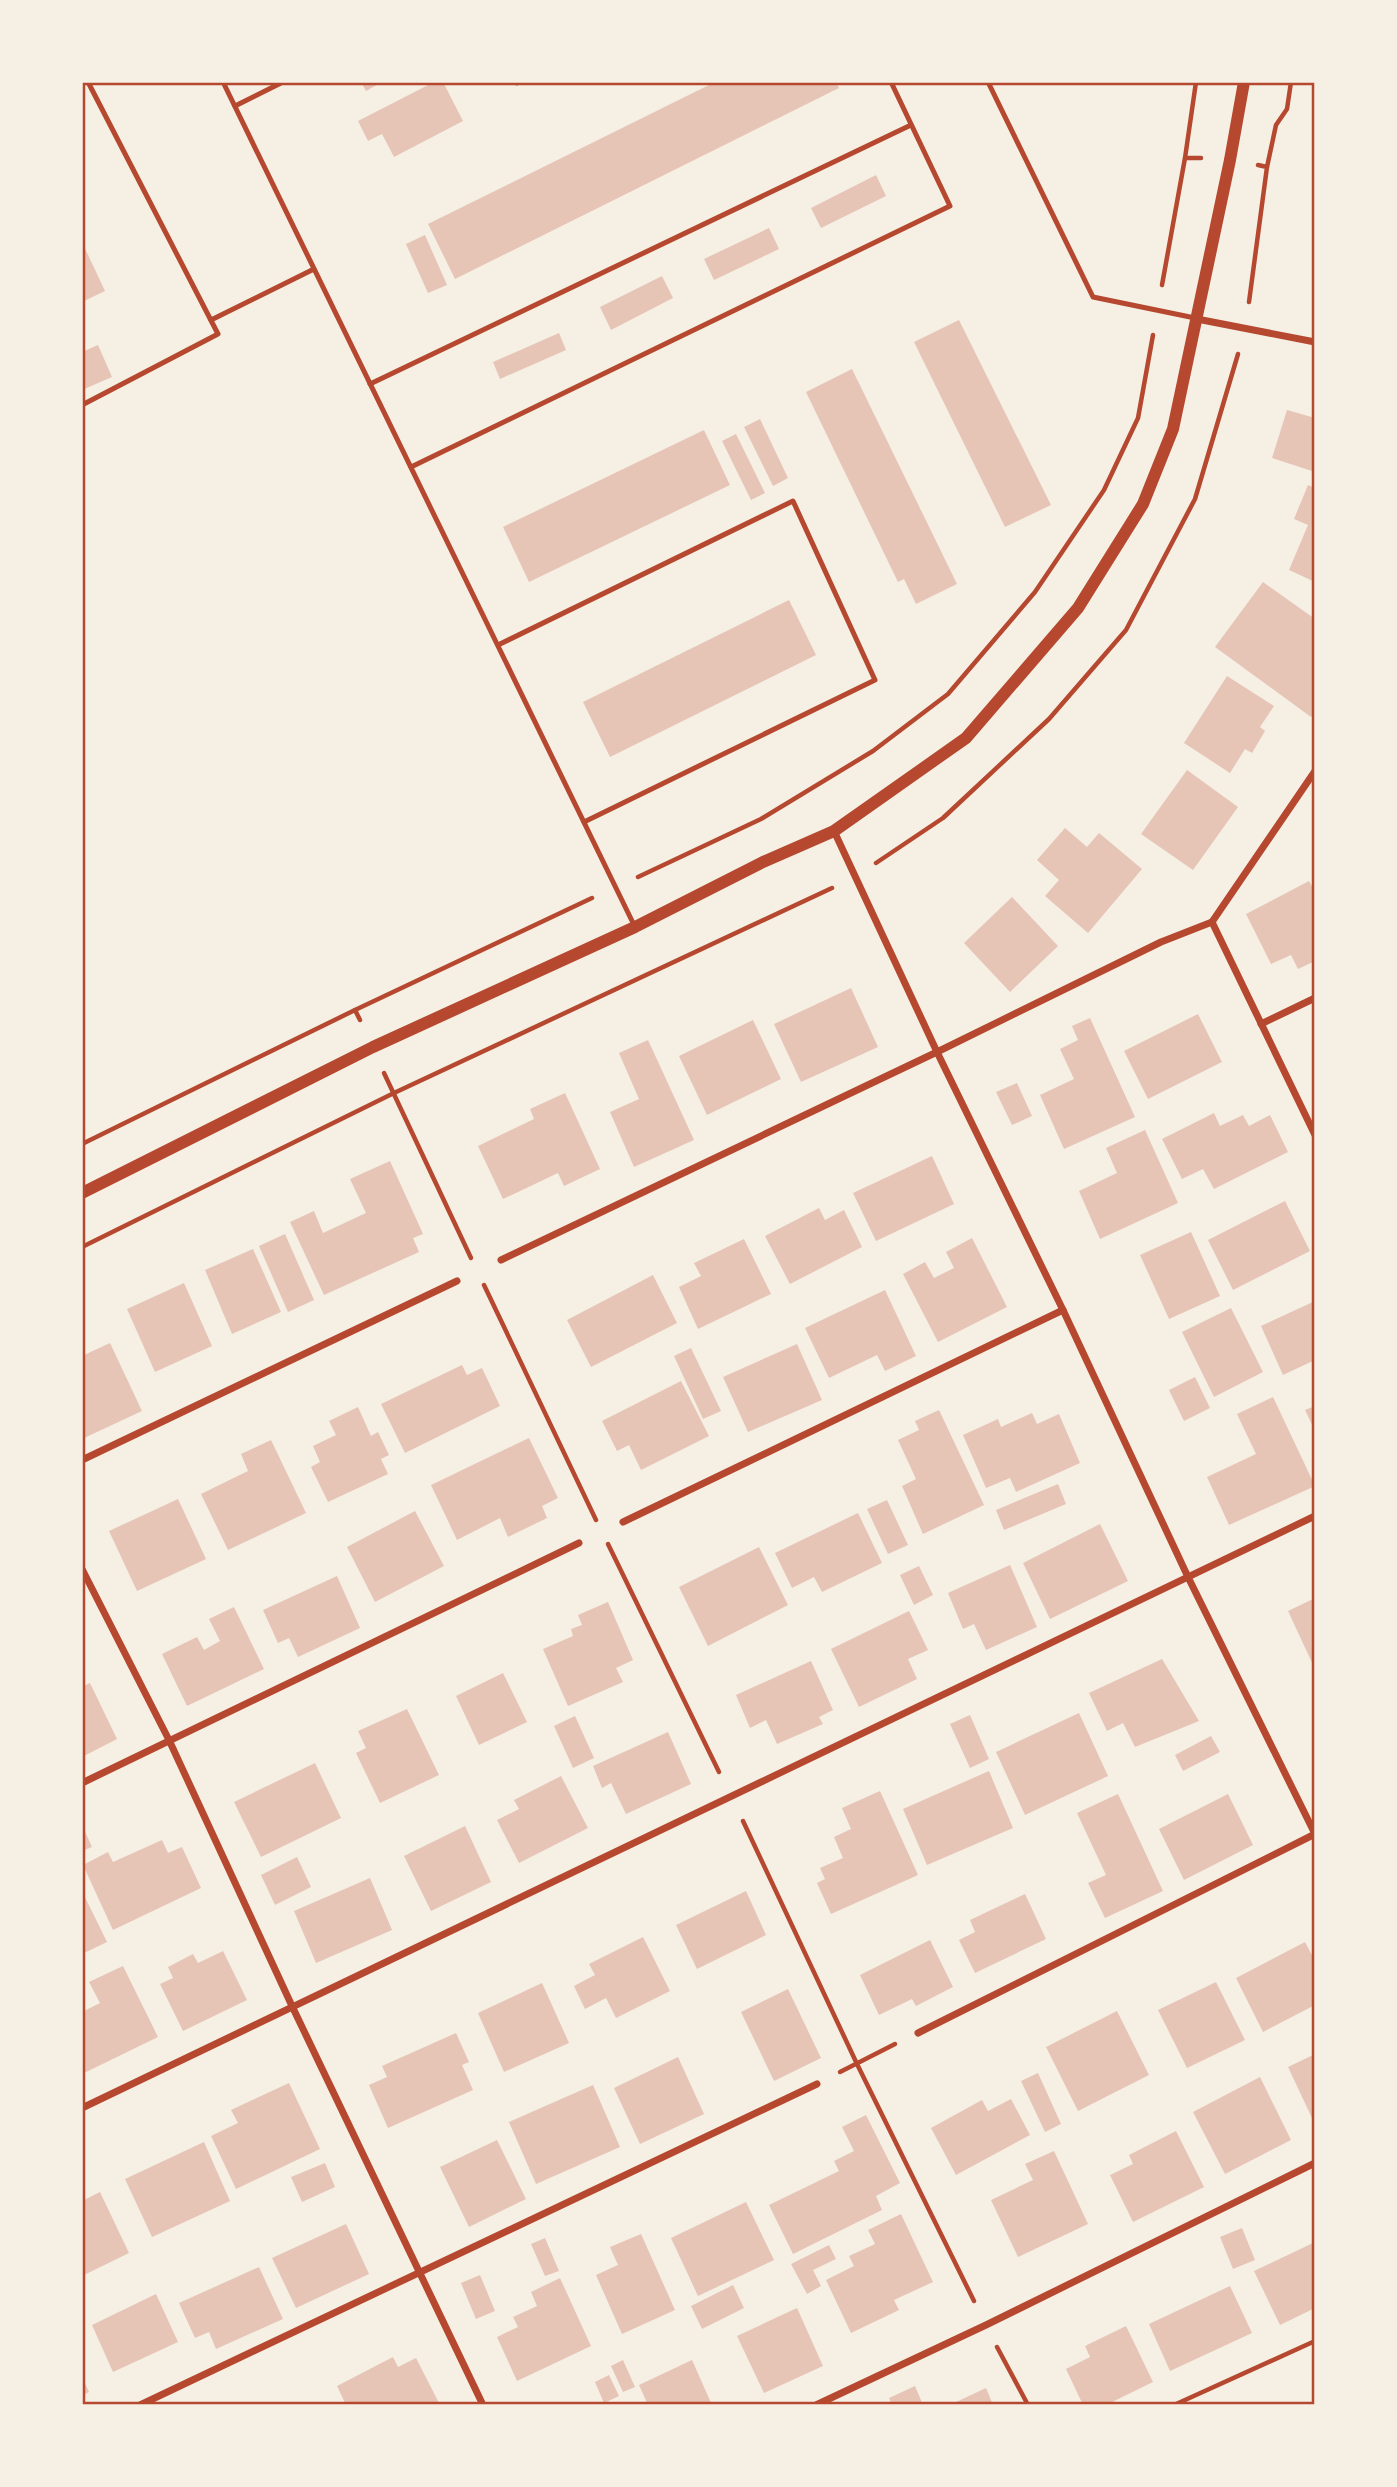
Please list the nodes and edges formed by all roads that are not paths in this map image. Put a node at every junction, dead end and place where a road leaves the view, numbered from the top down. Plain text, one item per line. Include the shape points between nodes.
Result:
1 (89, 82) edge
2 (223, 82) edge
3 (283, 82) edge
4 (891, 82) edge
5 (988, 82) edge
6 (1244, 82) edge
7 (235, 106) junction
8 (911, 125) junction
9 (314, 269) junction
10 (1197, 319) junction
11 (211, 320) junction
12 (1315, 342) edge
13 (370, 384) junction
14 (82, 405) edge
15 (411, 467) junction
16 (498, 645) junction
17 (1315, 771) edge
18 (584, 822) junction
19 (834, 831) junction
20 (1212, 922) junction
21 (635, 927) junction
22 (1315, 998) edge
23 (1261, 1024) junction
24 (937, 1052) junction
25 (1315, 1135) edge
26 (82, 1193) edge
27 (501, 1260) dead end
28 (457, 1281) dead end
29 (1063, 1310) junction
30 (82, 1460) edge
31 (1315, 1516) edge
32 (623, 1522) dead end
33 (579, 1543) dead end
34 (82, 1569) edge
35 (1188, 1577) junction
36 (169, 1740) junction
37 (82, 1783) edge
38 (1315, 1834) edge
39 (292, 2006) junction
40 (918, 2033) road end
41 (817, 2084) road end
42 (82, 2108) edge
43 (1315, 2163) edge
44 (419, 2272) junction
45 (140, 2405) edge
46 (483, 2405) edge
47 (816, 2405) edge

1 - 11 lane
2 - 7 lane
3 - 7 lane
4 - 8 lane
5 - 10 lane via 1093,297
6 - 10 street
7 - 9 lane
8 - 13 lane
8 - 15 lane via 950,206
9 - 11 lane
9 - 13 lane
10 - 12 street
10 - 19 street via 1173,429 1143,504 1078,608 966,738
11 - 14 lane via 218,334
13 - 15 lane
15 - 16 lane
16 - 18 lane
16 - 18 lane via 793,501 875,680
17 - 20 street
18 - 21 lane
19 - 21 street
19 - 24 street
20 - 23 street
20 - 24 street via 1160,942
21 - 26 street via 373,1048
22 - 23 street
23 - 25 street
24 - 27 street
24 - 29 street
28 - 30 street
29 - 32 street
29 - 35 street
31 - 35 street
33 - 36 street
34 - 36 street
35 - 38 street
35 - 39 street
36 - 37 street
36 - 39 street
38 - 40 street
39 - 42 street
39 - 44 street
41 - 44 street
43 - 47 street
44 - 45 street
44 - 46 street

